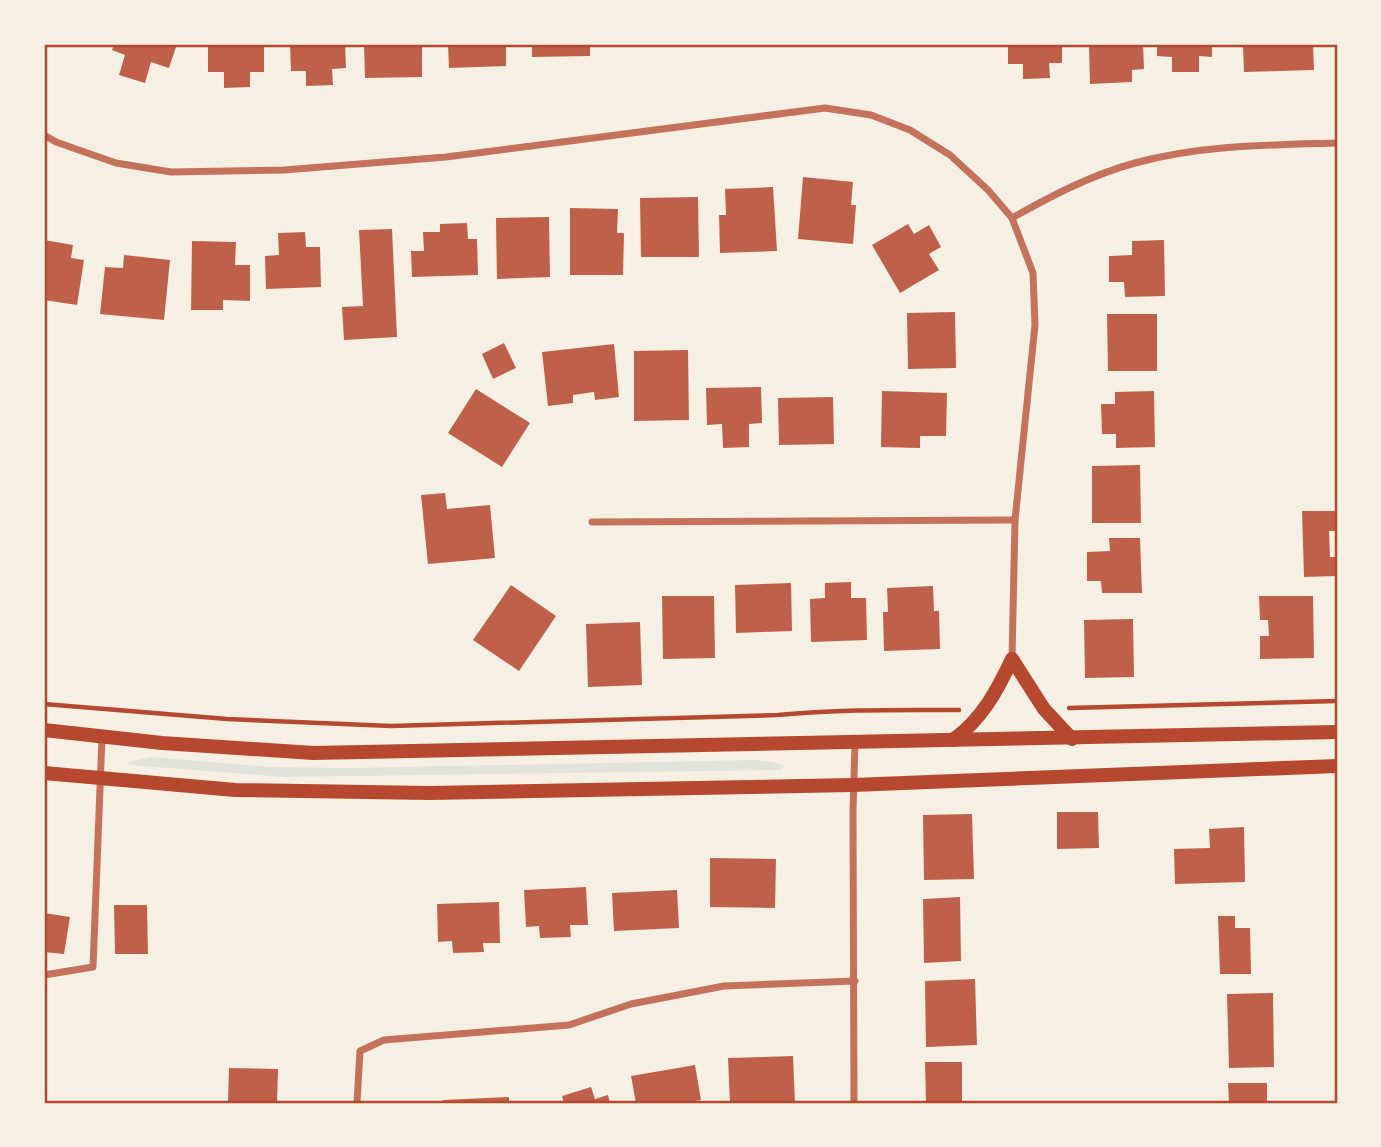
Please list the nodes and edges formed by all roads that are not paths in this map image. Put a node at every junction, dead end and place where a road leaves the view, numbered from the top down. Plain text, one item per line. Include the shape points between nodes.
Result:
1 (44, 135) edge
2 (1337, 143) edge
3 (1012, 218) junction
4 (1015, 520) junction
5 (592, 522) dead end
6 (1012, 659) junction
7 (44, 730) edge
8 (1337, 732) edge
9 (102, 737) junction
10 (1072, 739) junction
11 (953, 740) junction
12 (855, 742) junction
13 (1337, 766) edge
14 (44, 773) edge
15 (102, 779) junction
16 (853, 785) junction
17 (44, 975) edge
18 (855, 981) junction
19 (356, 1103) edge
20 (854, 1103) edge

1 - 3 street via 116,163 171,172 284,170 446,157 825,108 870,115 910,130 950,155
2 - 3 street via 1228,146 1177,153 1134,163 1056,193
3 - 4 street via 1033,273 1035,325
4 - 5 street
4 - 6 street
6 - 10 main road via 1044,709
6 - 11 main road via 985,710
7 - 9 main road
8 - 10 main road
9 - 12 main road via 313,753
9 - 15 street
10 - 11 main road
11 - 12 main road
12 - 16 street
13 - 16 main road
14 - 15 main road
15 - 16 main road via 350,793
15 - 17 street via 93,967
16 - 18 street
18 - 19 street via 724,986 631,1004 569,1025 384,1040 360,1051
18 - 20 street

